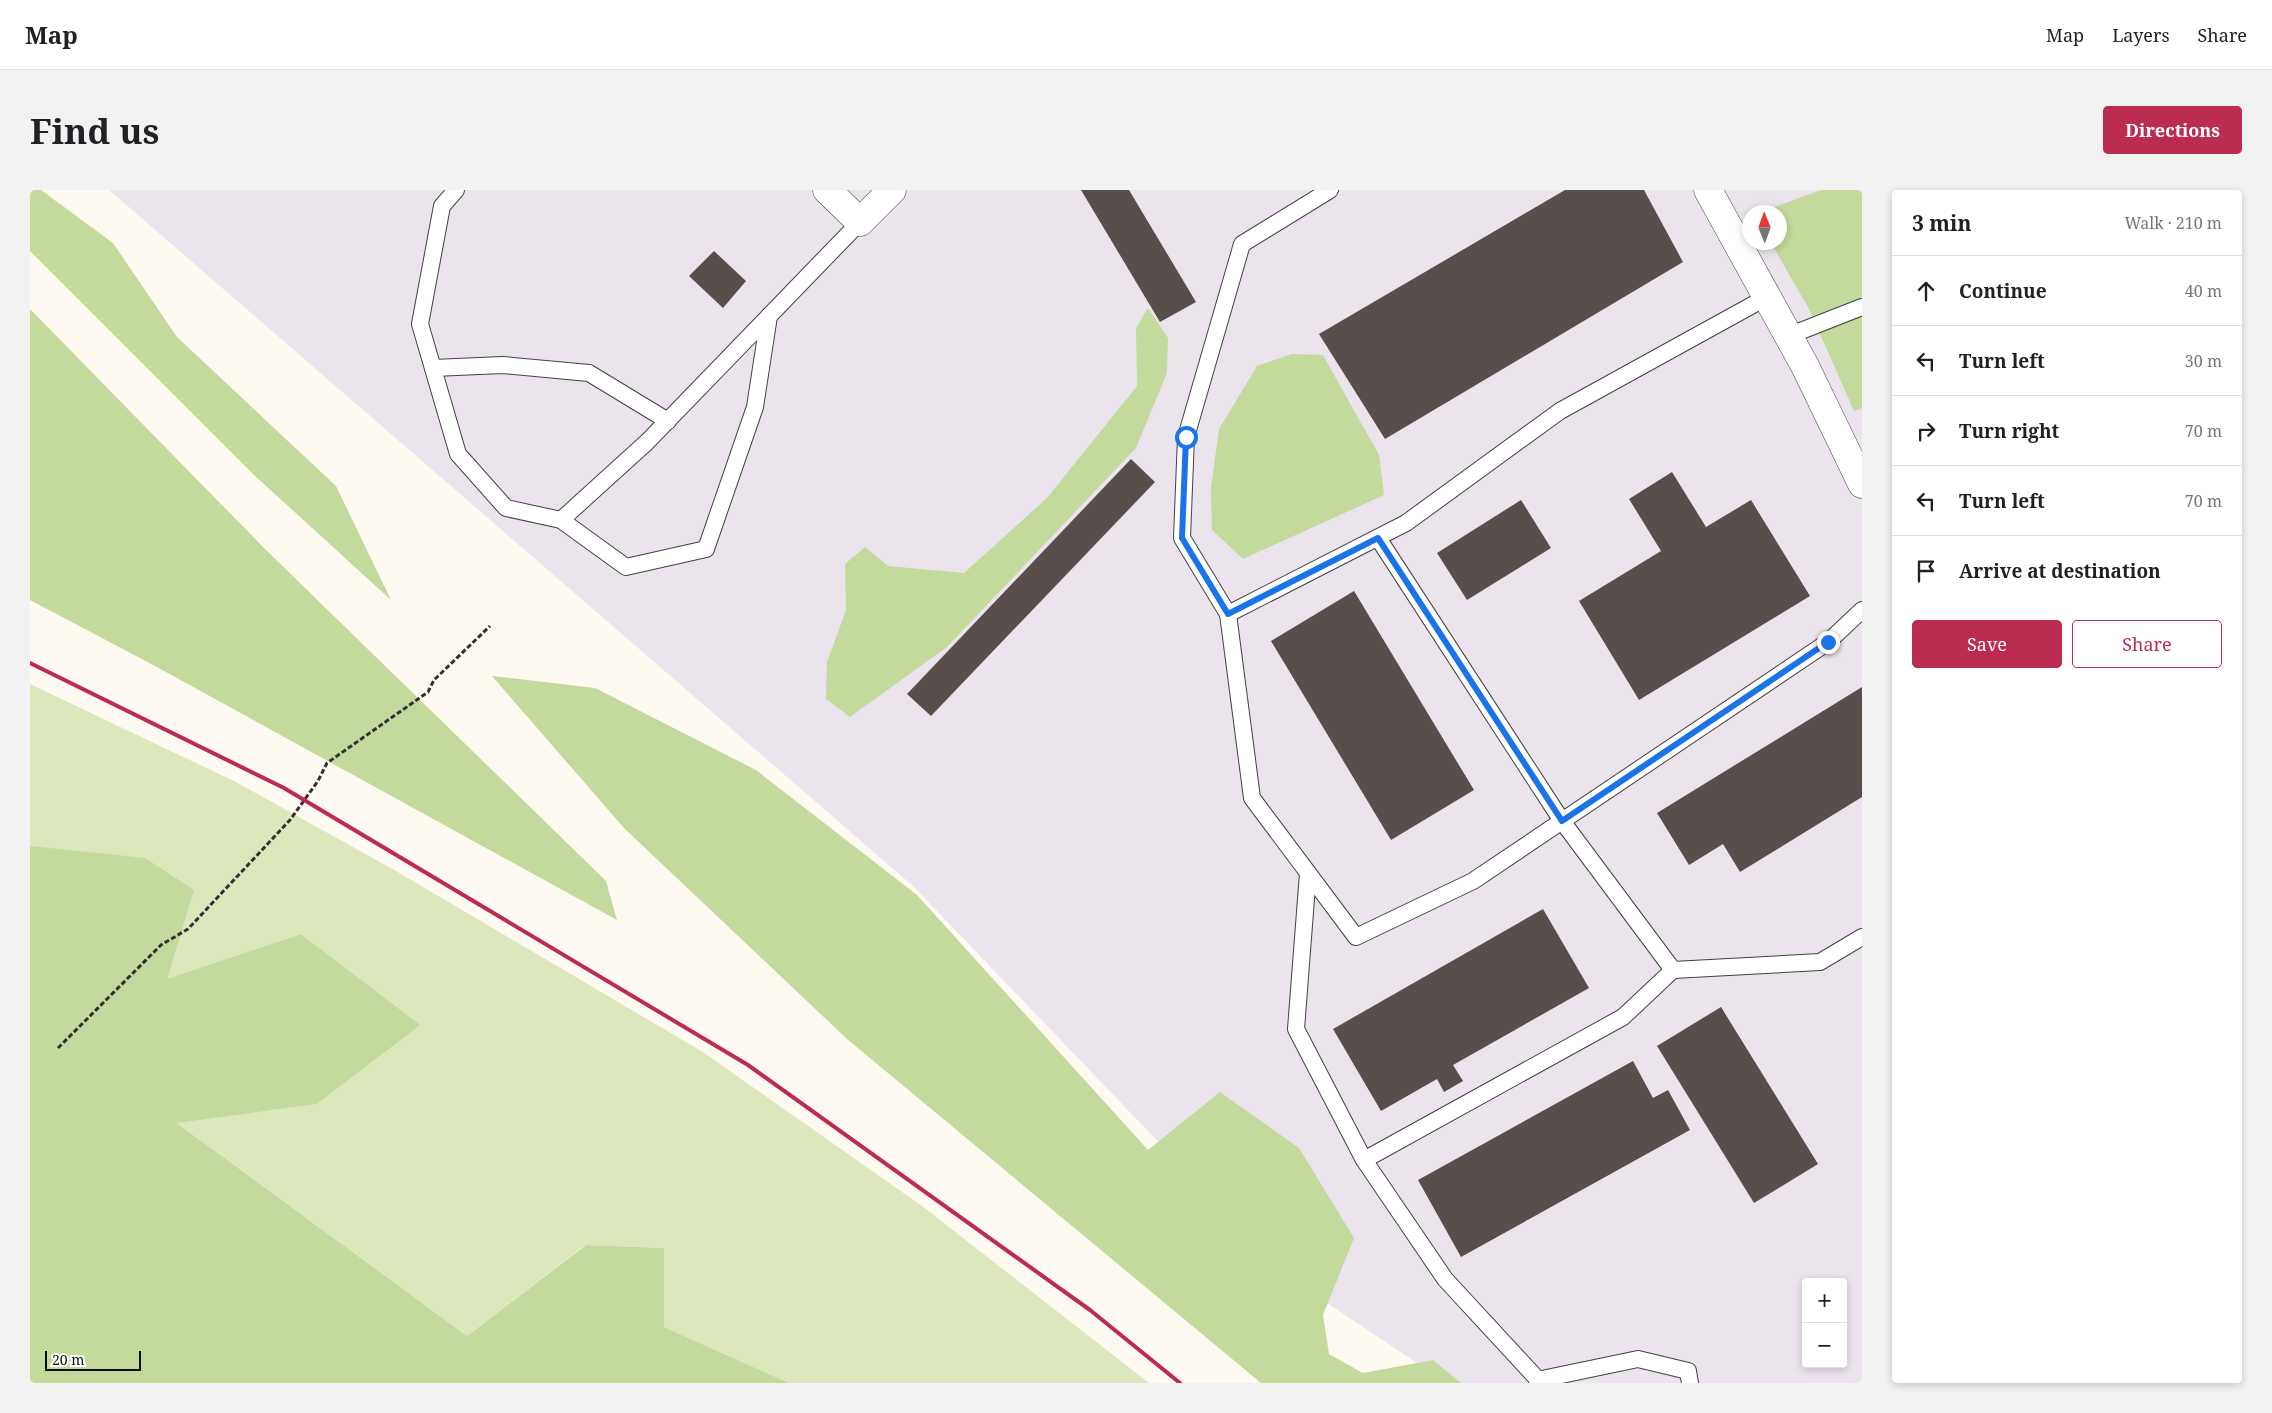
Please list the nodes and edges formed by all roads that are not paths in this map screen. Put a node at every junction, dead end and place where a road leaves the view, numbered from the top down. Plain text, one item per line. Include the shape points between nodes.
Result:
1 (456, 190) edge
2 (827, 190) edge
3 (892, 190) edge
4 (1330, 190) edge
5 (1708, 190) edge
6 (860, 222) junction
7 (1767, 298) junction
8 (1862, 307) edge
9 (769, 316) junction
10 (1788, 336) junction
11 (433, 368) junction
12 (668, 420) junction
13 (1862, 484) edge
14 (561, 520) junction
15 (1378, 538) junction
16 (1862, 610) edge
17 (1228, 614) junction
18 (1562, 821) junction
19 (1308, 873) junction
20 (1862, 937) edge
21 (1673, 970) junction
22 (1364, 1160) junction
23 (1539, 1382) edge
24 (1690, 1383) edge

1 - 11 lane via 442,206 420,324
2 - 6 street
3 - 6 street
4 - 17 lane via 1242,244 1186,437 1182,538
5 - 7 street
6 - 9 lane
7 - 10 street
7 - 15 lane via 1560,412 1406,524
8 - 10 lane
9 - 12 lane
9 - 14 lane via 755,407 706,549 626,567
10 - 13 street
11 - 12 lane via 503,365 589,373
11 - 14 lane via 458,454 506,508
12 - 14 lane
15 - 17 lane
15 - 18 lane
16 - 18 lane via 1828,642
17 - 19 lane via 1252,798
18 - 19 lane via 1473,881 1356,937
18 - 21 lane
19 - 22 lane via 1296,1029
20 - 21 lane via 1820,962
21 - 22 lane via 1623,1017
22 - 23 lane via 1445,1279
23 - 24 lane via 1638,1359 1688,1371

